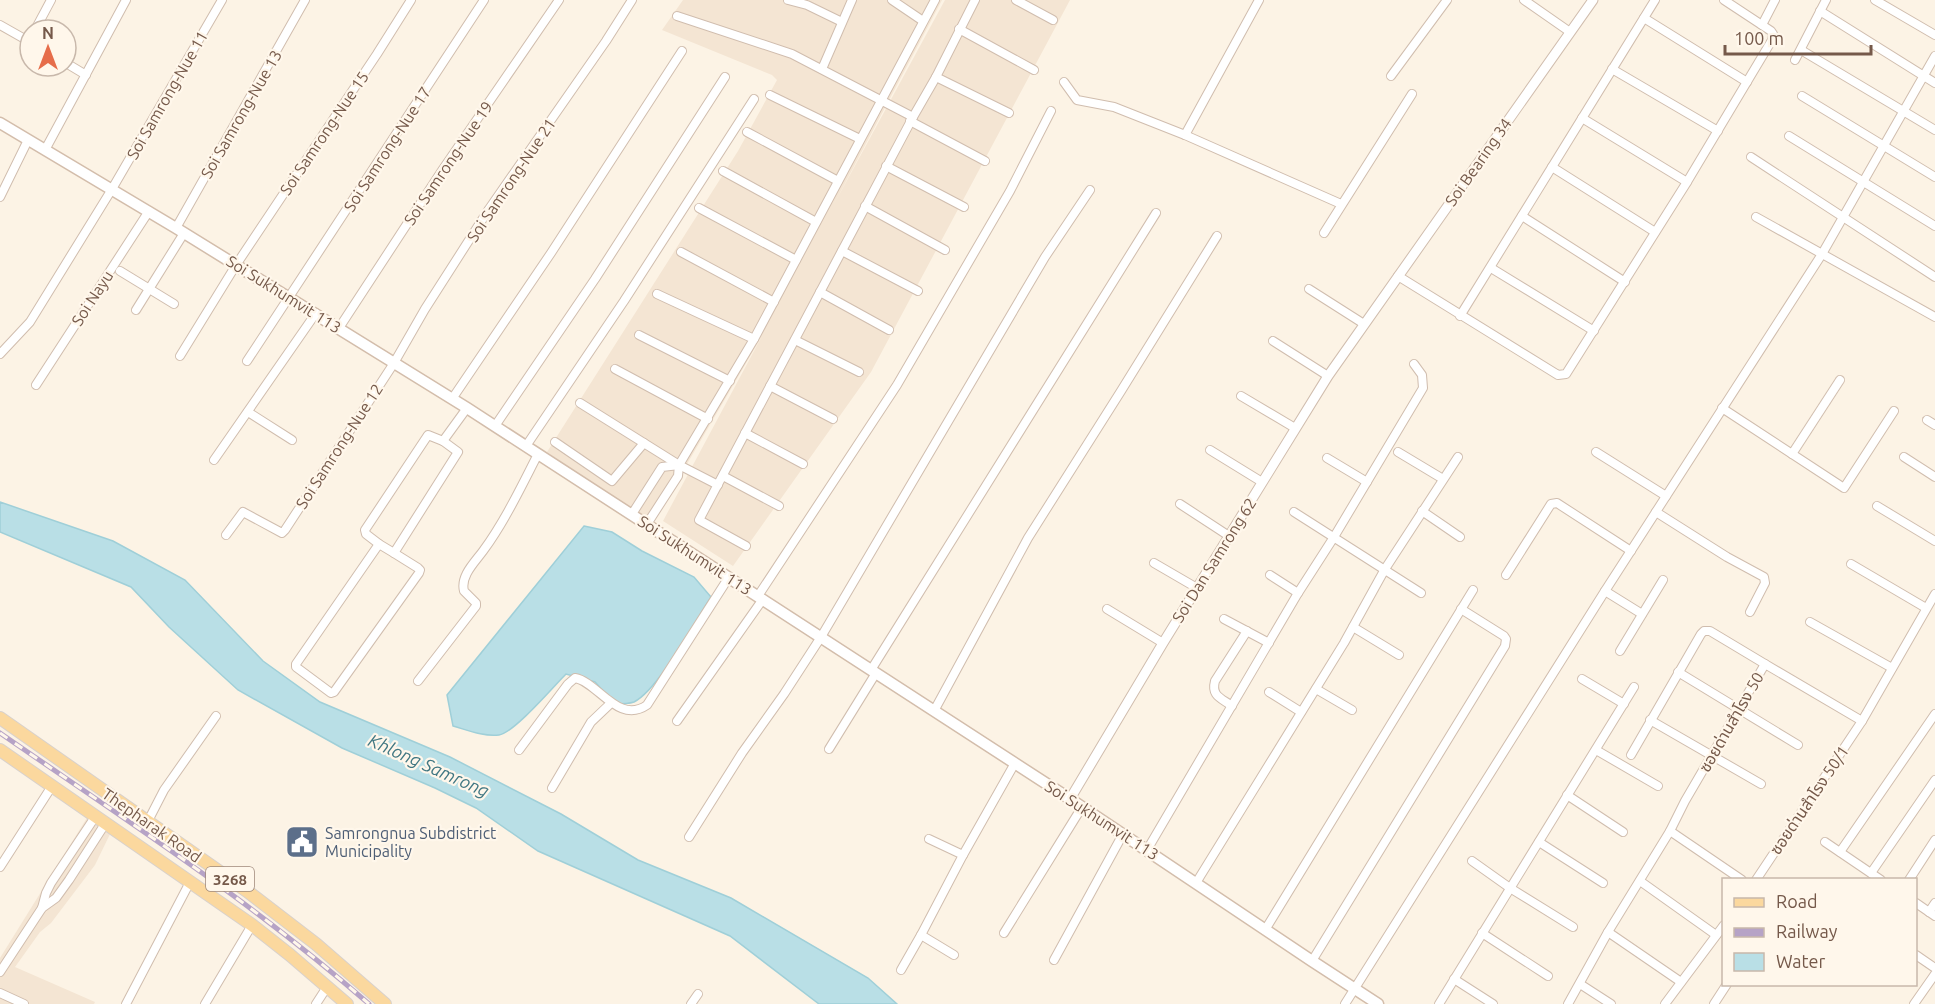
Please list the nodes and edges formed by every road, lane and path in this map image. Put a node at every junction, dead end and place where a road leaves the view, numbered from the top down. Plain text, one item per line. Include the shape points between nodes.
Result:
1 (51, 0) edge
2 (126, 0) edge
3 (222, 0) edge
4 (306, 0) edge
5 (411, 0) edge
6 (484, 0) edge
7 (559, 0) edge
8 (632, 0) edge
9 (788, 0) edge
10 (852, 0) edge
11 (892, 0) edge
12 (935, 0) edge
13 (975, 0) edge
14 (1016, 0) edge
15 (1259, 0) edge
16 (1447, 0) edge
17 (1524, 0) edge
18 (1593, 0) edge
19 (1655, 0) edge
20 (1724, 0) edge
21 (1775, 0) edge
22 (1826, 0) edge
23 (1875, 0) edge
24 (1820, 11) junction
25 (677, 16) dead end
26 (41, 18) edge
27 (1644, 18) junction
28 (1053, 20) dead end
29 (923, 21) junction
30 (842, 22) junction
31 (0, 25) edge
32 (1762, 25) junction
33 (959, 29) junction
34 (1570, 32) junction
35 (18, 35) edge
36 (1935, 35) edge
37 (1801, 50) junction
38 (682, 51) dead end
39 (1935, 56) edge
40 (1795, 60) dead end
41 (822, 69) junction
42 (1612, 69) junction
43 (78, 70) edge
44 (1034, 70) dead end
45 (86, 75) junction
46 (1391, 76) dead end
47 (725, 77) dead end
48 (936, 77) junction
49 (1924, 77) junction
50 (1064, 82) dead end
51 (1747, 82) junction
52 (1935, 83) edge
53 (770, 94) dead end
54 (1412, 94) dead end
55 (1802, 96) dead end
56 (754, 99) dead end
57 (881, 100) junction
58 (1050, 111) dead end
59 (1904, 111) junction
60 (1009, 113) dead end
61 (1582, 118) junction
62 (911, 119) junction
63 (0, 123) edge
64 (1935, 130) edge
65 (1718, 131) junction
66 (747, 132) dead end
67 (1185, 135) junction
68 (1789, 136) dead end
69 (860, 139) junction
70 (28, 140) junction
71 (1884, 146) junction
72 (45, 150) junction
73 (1751, 157) dead end
74 (985, 161) dead end
75 (886, 166) junction
76 (1552, 167) junction
77 (723, 171) dead end
78 (1935, 177) edge
79 (838, 181) junction
80 (1865, 181) junction
81 (1687, 182) junction
82 (112, 189) junction
83 (1090, 190) dead end
84 (0, 197) edge
85 (1341, 204) junction
86 (866, 206) junction
87 (964, 207) dead end
88 (699, 208) dead end
89 (149, 211) junction
90 (1156, 213) dead end
91 (1522, 216) junction
92 (1756, 217) dead end
93 (1844, 217) junction
94 (816, 222) junction
95 (1935, 226) edge
96 (180, 230) junction
97 (1655, 232) junction
98 (1324, 233) dead end
99 (1217, 236) dead end
100 (945, 250) dead end
101 (842, 251) junction
102 (681, 252) dead end
103 (1822, 254) junction
104 (796, 260) junction
105 (236, 265) junction
106 (1491, 268) junction
107 (120, 271) dead end
108 (1398, 276) junction
109 (1935, 277) edge
110 (1625, 282) junction
111 (1309, 289) dead end
112 (150, 290) junction
113 (918, 291) dead end
114 (820, 292) junction
115 (657, 294) dead end
116 (289, 297) junction
117 (774, 302) junction
118 (174, 304) dead end
119 (136, 310) dead end
120 (316, 313) junction
121 (1934, 313) edge
122 (1460, 316) junction
123 (1364, 324) junction
124 (339, 328) junction
125 (889, 330) dead end
126 (1594, 331) junction
127 (639, 335) dead end
128 (754, 339) junction
129 (795, 339) junction
130 (1273, 341) dead end
131 (0, 354) edge
132 (180, 356) dead end
133 (248, 362) dead end
134 (394, 363) junction
135 (1414, 364) dead end
136 (615, 369) dead end
137 (859, 372) dead end
138 (1328, 376) junction
139 (1840, 380) dead end
140 (730, 381) junction
141 (36, 385) dead end
142 (770, 386) junction
143 (1241, 396) dead end
144 (452, 399) junction
145 (580, 403) dead end
146 (468, 408) junction
147 (1722, 408) junction
148 (1894, 411) dead end
149 (248, 412) junction
150 (708, 419) junction
151 (833, 419) dead end
152 (1927, 420) dead end
153 (1935, 425) edge
154 (495, 426) junction
155 (1295, 428) junction
156 (745, 432) junction
157 (292, 440) dead end
158 (443, 441) junction
159 (555, 442) dead end
160 (644, 443) junction
161 (526, 446) junction
162 (1210, 450) dead end
163 (1398, 452) dead end
164 (1596, 452) dead end
165 (538, 454) junction
166 (1792, 454) junction
167 (1458, 457) dead end
168 (1327, 458) dead end
169 (1905, 458) dead end
170 (214, 460) dead end
171 (803, 464) dead end
172 (679, 465) junction
173 (723, 476) junction
174 (1935, 477) edge
175 (1443, 479) junction
176 (1262, 482) junction
177 (1367, 482) junction
178 (718, 485) junction
179 (1666, 496) junction
180 (1180, 504) dead end
181 (779, 506) dead end
182 (1877, 506) dead end
183 (1294, 512) dead end
184 (1422, 512) junction
185 (1656, 512) junction
186 (632, 514) junction
187 (648, 524) junction
188 (226, 535) dead end
189 (1229, 536) junction
190 (1334, 537) junction
191 (1460, 537) dead end
192 (1935, 541) edge
193 (379, 544) junction
194 (746, 546) dead end
195 (1631, 551) junction
196 (394, 553) junction
197 (1154, 563) dead end
198 (1851, 564) dead end
199 (1385, 569) junction
200 (1270, 575) dead end
201 (1506, 575) dead end
202 (729, 577) junction
203 (1664, 580) dead end
204 (1197, 588) junction
205 (1473, 590) dead end
206 (1605, 591) junction
207 (1298, 593) junction
208 (1421, 593) dead end
209 (1935, 594) edge
210 (760, 597) junction
211 (1926, 608) junction
212 (1107, 609) dead end
213 (1461, 609) junction
214 (1750, 612) dead end
215 (1642, 614) junction
216 (1224, 619) dead end
217 (1810, 622) dead end
218 (1353, 627) junction
219 (1247, 631) junction
220 (820, 637) junction
221 (1163, 643) junction
222 (1269, 644) junction
223 (1620, 651) dead end
224 (1399, 655) dead end
225 (1765, 664) junction
226 (1892, 668) junction
227 (874, 671) junction
228 (1678, 672) junction
229 (1582, 679) dead end
230 (418, 681) dead end
231 (1634, 687) dead end
232 (1316, 689) junction
233 (1269, 692) dead end
234 (611, 703) junction
235 (1624, 704) junction
236 (1232, 706) junction
237 (1739, 708) junction
238 (1352, 710) dead end
239 (934, 711) junction
240 (1301, 712) junction
241 (1935, 714) edge
242 (216, 716) dead end
243 (0, 718) edge
244 (1650, 720) junction
245 (677, 721) dead end
246 (1862, 721) junction
247 (1798, 745) dead end
248 (829, 749) dead end
249 (0, 750) edge
250 (519, 750) dead end
251 (1596, 750) junction
252 (1631, 756) dead end
253 (1711, 756) junction
254 (1015, 763) junction
255 (1935, 780) edge
256 (1761, 784) dead end
257 (52, 786) junction
258 (1658, 786) dead end
259 (552, 788) dead end
260 (1567, 795) junction
261 (1070, 800) junction
262 (1082, 807) junction
263 (100, 820) junction
264 (148, 821) junction
265 (1670, 831) junction
266 (1623, 832) dead end
267 (1123, 834) junction
268 (689, 837) dead end
269 (929, 839) dead end
270 (1935, 840) edge
271 (1539, 842) junction
272 (1825, 842) dead end
273 (1147, 850) junction
274 (1840, 852) junction
275 (963, 855) junction
276 (1472, 861) dead end
277 (0, 867) edge
278 (1871, 873) junction
279 (1740, 878) edge
280 (1757, 878) edge
281 (1879, 878) edge
282 (1910, 878) edge
283 (1640, 881) junction
284 (190, 882) junction
285 (1196, 883) junction
286 (1603, 883) dead end
287 (1510, 888) junction
288 (1935, 903) edge
289 (1917, 904) edge
290 (42, 908) junction
291 (1932, 914) edge
292 (252, 925) junction
293 (1573, 927) dead end
294 (1722, 928) edge
295 (1265, 930) junction
296 (1608, 932) junction
297 (1004, 933) dead end
298 (1482, 933) junction
299 (921, 935) junction
300 (1716, 935) junction
301 (954, 955) dead end
302 (1917, 956) edge
303 (1053, 960) dead end
304 (1311, 962) junction
305 (1935, 968) edge
306 (901, 970) dead end
307 (0, 972) edge
308 (1935, 974) edge
309 (1548, 976) dead end
310 (1455, 979) junction
311 (1681, 982) junction
312 (1580, 984) junction
313 (1726, 986) edge
314 (327, 987) junction
315 (1354, 988) junction
316 (0, 993) edge
317 (698, 994) dead end
318 (24, 1004) edge
319 (126, 1004) edge
320 (205, 1004) edge
321 (316, 1004) edge
322 (347, 1004) edge
323 (385, 1004) edge
324 (691, 1004) edge
325 (1345, 1004) edge
326 (1378, 1004) edge
327 (1439, 1004) edge
328 (1493, 1004) edge
329 (1568, 1004) edge
330 (1611, 1004) edge
331 (1665, 1004) edge
332 (1714, 1004) edge
333 (1914, 1004) edge

1 - 26 street
2 - 45 street
3 - 82 street, Soi Samrong-Nue 11
4 - 96 street, Soi Samrong-Nue 13
5 - 105 street, Soi Samrong-Nue 15
6 - 116 street, Soi Samrong-Nue 17
7 - 124 street, Soi Samrong-Nue 19
8 - 134 street, Soi Samrong-Nue 21 via 489,209
9 - 30 street
10 - 30 street
11 - 29 street
12 - 29 street
13 - 33 street
14 - 28 street
15 - 67 street
16 - 46 street
17 - 34 street
18 - 34 street, Soi Bearing 34
19 - 27 street
20 - 32 street
21 - 32 street
22 - 24 street
23 - 36 street
24 - 37 street
24 - 49 street
25 - 41 street via 792,54
27 - 42 street
27 - 51 street
29 - 57 street
30 - 41 street
31 - 35 street
32 - 51 street via 1773,34 1772,40
33 - 44 street
33 - 48 street
34 - 108 street, Soi Bearing 34
37 - 40 street
37 - 59 street
38 - 144 street
39 - 49 street
41 - 57 street
42 - 61 street
42 - 65 street
43 - 45 street
45 - 72 street
47 - 154 street
48 - 60 street
48 - 62 street
49 - 52 street
49 - 59 street
50 - 67 street via 1077,100 1114,107
51 - 65 street
53 - 69 street
54 - 85 street
55 - 71 street
56 - 161 street
57 - 62 street
57 - 69 street
58 - 210 street via 1010,191 897,385
59 - 64 street
59 - 71 street
61 - 76 street
61 - 81 street
62 - 74 street
62 - 75 street
63 - 70 main road, Soi Sukhumvit 113
65 - 81 street
66 - 79 street
67 - 85 street
68 - 80 street
69 - 79 street
70 - 72 main road, Soi Sukhumvit 113
70 - 84 street
71 - 78 street
71 - 80 street
72 - 82 main road, Soi Sukhumvit 113
73 - 93 street
75 - 86 street
75 - 87 street
76 - 91 street
76 - 97 street
77 - 94 street
79 - 94 street
80 - 93 street
80 - 95 street
81 - 97 street
82 - 89 main road, Soi Sukhumvit 113
82 - 131 street, Soi Samrong-Nue 11 via 30,322
83 - 220 street via 1044,256
85 - 98 street
86 - 100 street
86 - 101 street
88 - 104 street
89 - 96 main road, Soi Sukhumvit 113
89 - 141 street, Soi Nayu
90 - 227 street
91 - 106 street
91 - 110 street
92 - 103 street
93 - 103 street
93 - 109 street
94 - 104 street
96 - 105 main road, Soi Sukhumvit 113
96 - 112 street, Soi Samrong-Nue 13
97 - 110 street
99 - 239 street via 1028,538
101 - 113 street
101 - 114 street
102 - 117 street
103 - 121 street
103 - 147 street
104 - 117 street
105 - 116 main road, Soi Sukhumvit 113
105 - 132 street, Soi Samrong-Nue 15
106 - 122 street
106 - 126 street
107 - 112 street
108 - 122 street
108 - 123 street, Soi Bearing 34
110 - 126 street
111 - 123 street
112 - 118 street
112 - 119 street, Soi Samrong-Nue 13
114 - 125 street
114 - 129 street
115 - 128 street
116 - 120 main road, Soi Sukhumvit 113
116 - 133 street
117 - 128 street
120 - 124 main road, Soi Sukhumvit 113
120 - 149 street
122 - 126 street via 1558,375 1569,372
123 - 138 street, Soi Dan Samrong 62
124 - 134 main road, Soi Sukhumvit 113
127 - 140 street
128 - 140 street
129 - 137 street
129 - 142 street
130 - 138 street
134 - 144 main road, Soi Sukhumvit 113
134 - 188 street, Soi Samrong-Nue 12 via 285,530 282,533 243,512
135 - 177 street via 1422,375 1424,388
136 - 150 street
138 - 155 street, Soi Dan Samrong 62
139 - 166 street
140 - 150 street
142 - 151 street
142 - 156 street
143 - 155 street
144 - 146 main road, Soi Sukhumvit 113
145 - 160 street
146 - 154 main road, Soi Sukhumvit 113
146 - 158 street
147 - 166 street
147 - 179 street
148 - 166 street via 1844,488
149 - 157 street
149 - 170 street
150 - 172 street
152 - 153 street
154 - 161 main road, Soi Sukhumvit 113
155 - 176 street, Soi Dan Samrong 62
156 - 171 street
156 - 173 street
158 - 193 street via 426,436 365,530
158 - 196 street via 456,450 457,456
159 - 160 street via 612,481
160 - 172 street
161 - 165 main road, Soi Sukhumvit 113
162 - 176 street
163 - 175 street
164 - 179 street
165 - 186 main road, Soi Sukhumvit 113
165 - 230 street via 515,501 463,579 464,591 476,606
167 - 175 street
168 - 177 street
169 - 174 street
172 - 178 street
172 - 186 street via 662,467
172 - 187 street via 678,476
173 - 178 street
173 - 181 street
175 - 184 street
176 - 189 street, Soi Dan Samrong 62
177 - 190 street
178 - 194 street via 699,520
179 - 185 street
180 - 189 street
182 - 192 street
183 - 190 street
184 - 191 street
184 - 199 street
185 - 195 street
185 - 214 street via 1764,577 1765,583
186 - 187 main road, Soi Sukhumvit 113
187 - 202 main road, Soi Sukhumvit 113
189 - 204 street, Soi Dan Samrong 62
190 - 199 street
190 - 207 street
193 - 196 street
193 - 196 street via 295,666 331,693 419,573 418,568
195 - 201 street via 1553,503
195 - 206 street
197 - 204 street
198 - 211 street
199 - 208 street
199 - 218 street
200 - 207 street
202 - 210 main road, Soi Sukhumvit 113
202 - 234 street via 647,705 630,710
203 - 215 street
204 - 221 street, Soi Dan Samrong 62
205 - 213 street
206 - 215 street
206 - 315 street
207 - 222 street
209 - 211 street
210 - 220 main road, Soi Sukhumvit 113
210 - 245 street
211 - 226 street
212 - 221 street
213 - 295 street
213 - 304 street via 1504,636 1505,646
215 - 223 street
216 - 219 street
217 - 226 street
218 - 224 street
218 - 232 street
219 - 222 street
219 - 236 street via 1213,688
220 - 227 main road, Soi Sukhumvit 113
220 - 268 street
221 - 261 street, Soi Dan Samrong 62
222 - 236 street
225 - 228 street via 1707,631 1701,634
225 - 237 street, ซอยด่านสำโรง 50
225 - 246 street, ซอยด่านสำโรง 50
226 - 246 street
227 - 239 main road, Soi Sukhumvit 113
227 - 248 street
228 - 237 street
228 - 244 street
229 - 235 street
231 - 235 street
232 - 238 street
232 - 240 street
233 - 240 street
234 - 250 street via 581,680 572,679
234 - 259 street via 591,722
235 - 251 street
236 - 273 street
237 - 247 street
237 - 253 street, ซอยด่านสำโรง 50
239 - 254 main road, Soi Sukhumvit 113
240 - 285 street
241 - 274 street
242 - 264 street via 164,790
243 - 264 main road, Thepharak Road / 3268
244 - 252 street
244 - 253 street
246 - 280 street, ซอยด่านสำโรง 50/1
249 - 257 main road, Thepharak Road / 3268
251 - 258 street
251 - 260 street
253 - 256 street
253 - 265 street, ซอยด่านสำโรง 50
254 - 261 main road, Soi Sukhumvit 113
254 - 275 street
255 - 278 street
257 - 263 main road, Thepharak Road / 3268
257 - 277 street
260 - 266 street
260 - 271 street
261 - 262 main road, Soi Sukhumvit 113
262 - 267 main road, Soi Sukhumvit 113
262 - 297 street
263 - 284 main road, Thepharak Road / 3268
263 - 290 street via 51,884
263 - 290 street via 56,898
264 - 323 main road, Thepharak Road / 3268 via 282,918
265 - 279 street
265 - 283 street, ซอยด่านสำโรง 50
267 - 273 main road, Soi Sukhumvit 113
267 - 303 street
269 - 275 street
270 - 282 street
271 - 286 street
271 - 287 street
272 - 274 street
273 - 285 main road, Soi Sukhumvit 113
274 - 278 street
275 - 299 street
276 - 287 street
278 - 281 street
283 - 296 street, ซอยด่านสำโรง 50
283 - 300 street
284 - 292 main road, Thepharak Road / 3268
284 - 319 street
285 - 295 main road, Soi Sukhumvit 113
287 - 293 street
287 - 298 street
288 - 291 street
289 - 291 street
290 - 307 street
292 - 314 main road, Thepharak Road / 3268
292 - 320 street
294 - 300 street
295 - 304 main road, Soi Sukhumvit 113
296 - 311 street
296 - 312 street, ซอยด่านสำโรง 50
298 - 309 street
298 - 310 street
299 - 301 street
299 - 306 street
300 - 311 street
302 - 305 street
304 - 315 main road, Soi Sukhumvit 113
308 - 333 street
310 - 327 street
310 - 328 street
311 - 331 street
312 - 329 street, ซอยด่านสำโรง 50
312 - 330 street
313 - 332 street
314 - 321 street
314 - 322 main road, Thepharak Road / 3268
315 - 325 street
315 - 326 main road, Soi Sukhumvit 113
316 - 318 street
317 - 324 street

